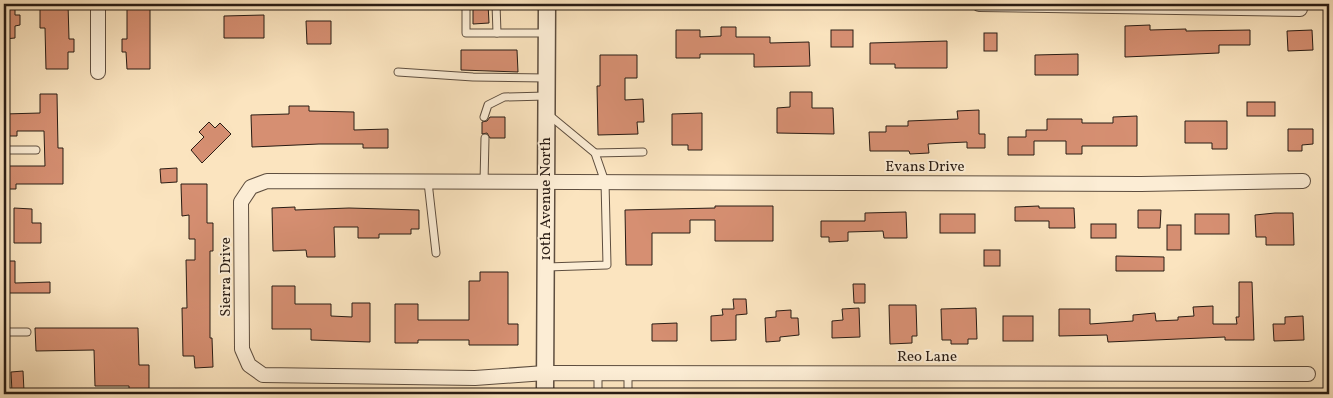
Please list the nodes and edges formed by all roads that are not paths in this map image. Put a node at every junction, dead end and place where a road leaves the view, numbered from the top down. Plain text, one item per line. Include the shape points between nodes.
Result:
1 (98, 4) edge
2 (466, 4) edge
3 (496, 4) edge
4 (547, 4) edge
5 (979, 4) edge
6 (1300, 9) dead end
7 (497, 33) junction
8 (547, 33) junction
9 (98, 72) dead end
10 (398, 72) dead end
11 (547, 78) junction
12 (547, 96) junction
13 (547, 114) junction
14 (484, 117) dead end
15 (485, 138) dead end
16 (4, 150) edge
17 (36, 150) dead end
18 (643, 152) dead end
19 (595, 153) junction
20 (1303, 181) dead end
21 (428, 182) junction
22 (484, 182) junction
23 (546, 182) junction
24 (606, 182) junction
25 (436, 252) dead end
26 (546, 267) junction
27 (4, 332) edge
28 (27, 332) dead end
29 (546, 373) junction
30 (598, 373) junction
31 (628, 373) junction
32 (1308, 374) dead end
33 (545, 394) edge
34 (598, 394) edge
35 (628, 394) edge

1 - 9 street
2 - 7 lane via 466,33
3 - 7 lane
4 - 8 street, 10th Avenue North
5 - 6 street
7 - 8 lane
8 - 11 street, 10th Avenue North
10 - 11 lane
11 - 12 street, 10th Avenue North
12 - 13 street, 10th Avenue North
12 - 14 lane via 504,97 488,105
13 - 19 lane
13 - 23 street, 10th Avenue North
15 - 22 lane
16 - 17 lane
18 - 19 lane
19 - 24 lane
20 - 24 street, Evans Drive via 1141,184
21 - 22 street, Sierra Drive
21 - 25 lane
21 - 29 street, Sierra Drive via 267,181 251,187 241,202 242,349 249,366 263,374 273,375 475,378
22 - 23 street, Sierra Drive
23 - 24 street, Evans Drive
23 - 26 street, 10th Avenue North
24 - 26 lane via 607,265
26 - 29 street, 10th Avenue North
27 - 28 lane
29 - 30 street, Reo Lane
29 - 33 street, 10th Avenue North
30 - 31 street, Reo Lane
30 - 34 lane
31 - 32 street, Reo Lane
31 - 35 lane

